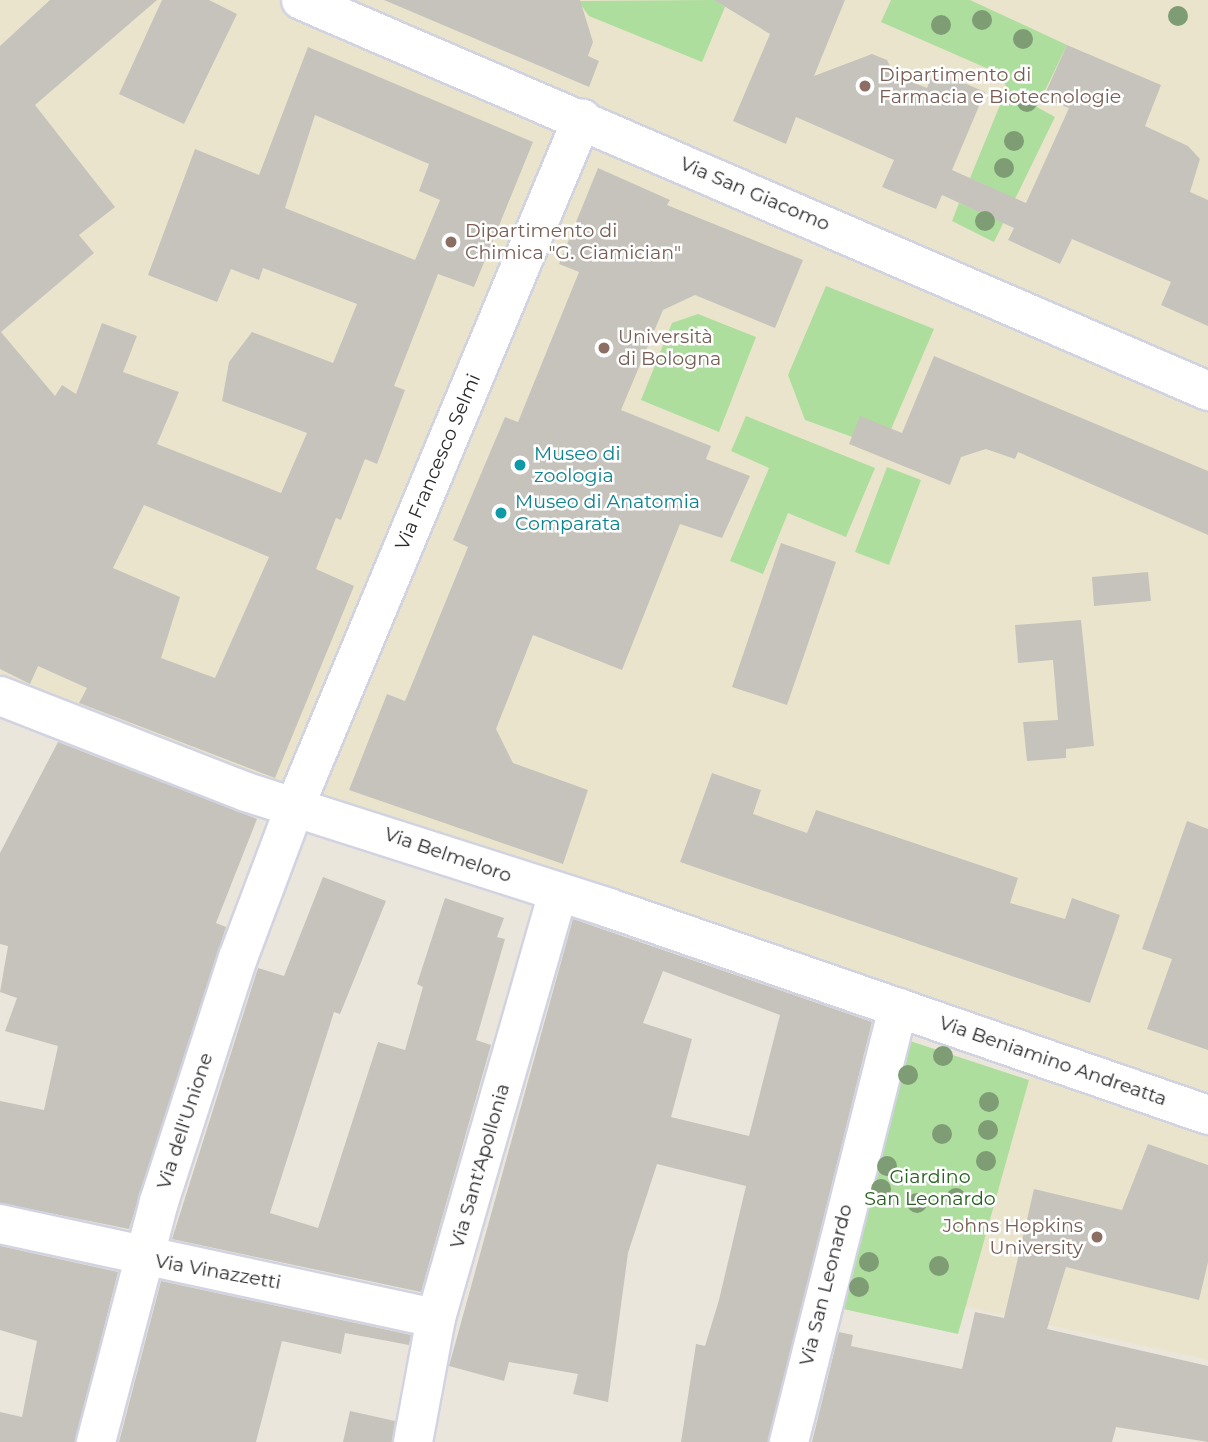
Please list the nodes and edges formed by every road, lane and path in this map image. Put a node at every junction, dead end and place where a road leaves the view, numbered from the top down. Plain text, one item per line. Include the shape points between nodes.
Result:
1 (300, 0) edge
2 (582, 119) junction
3 (1208, 391) edge
4 (0, 696) edge
5 (295, 806) junction
6 (558, 892) junction
7 (898, 1007) junction
8 (1208, 1115) edge
9 (0, 1224) edge
10 (144, 1259) junction
11 (436, 1318) junction
12 (96, 1442) edge
13 (413, 1442) edge
14 (789, 1442) edge

1 - 2 street, Via San Giacomo
2 - 3 street, Via San Giacomo
2 - 5 street, Via Francesco Selmi
4 - 5 street, Via Belmeloro
5 - 6 street, Via Belmeloro
5 - 10 street, Via dell'Unione via 238,958
6 - 7 street, Via Belmeloro
6 - 11 street, Via Sant'Apollonia
7 - 8 street, Via Beniamino Andreatta
7 - 14 street, Via San Leonardo
9 - 10 street, Via Vinazzetti
10 - 11 street, Via Vinazzetti
10 - 12 street, Via dell'Unione
11 - 13 street, Via Sant'Apollonia

